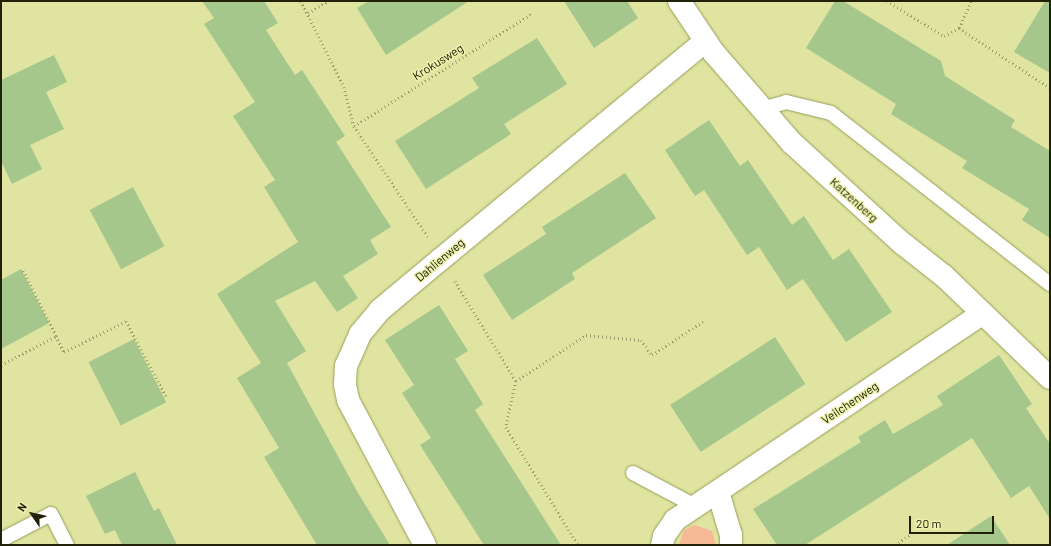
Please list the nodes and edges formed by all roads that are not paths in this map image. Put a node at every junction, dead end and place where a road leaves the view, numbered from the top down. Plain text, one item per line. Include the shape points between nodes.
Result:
1 (679, 1) edge
2 (705, 41) junction
3 (762, 109) junction
4 (1050, 284) edge
5 (981, 314) junction
6 (1050, 378) edge
7 (633, 473) dead end
8 (718, 492) junction
9 (697, 507) junction
10 (1, 540) edge
11 (67, 545) edge
12 (425, 545) edge
13 (662, 545) edge
14 (731, 545) edge

1 - 2 street, Katzenberg
2 - 3 street, Katzenberg
2 - 12 street, Dahlienweg via 440,258 380,310 360,334 346,366 345,384 348,400
3 - 4 lane via 786,102 831,113
3 - 5 street, Katzenberg via 792,144 902,243 944,276
5 - 6 street, Katzenberg
5 - 8 street, Veilchenweg
7 - 9 lane
8 - 9 street, Veilchenweg
8 - 14 street via 731,535
9 - 13 street, Veilchenweg via 675,520 664,536
10 - 11 lane via 51,514

